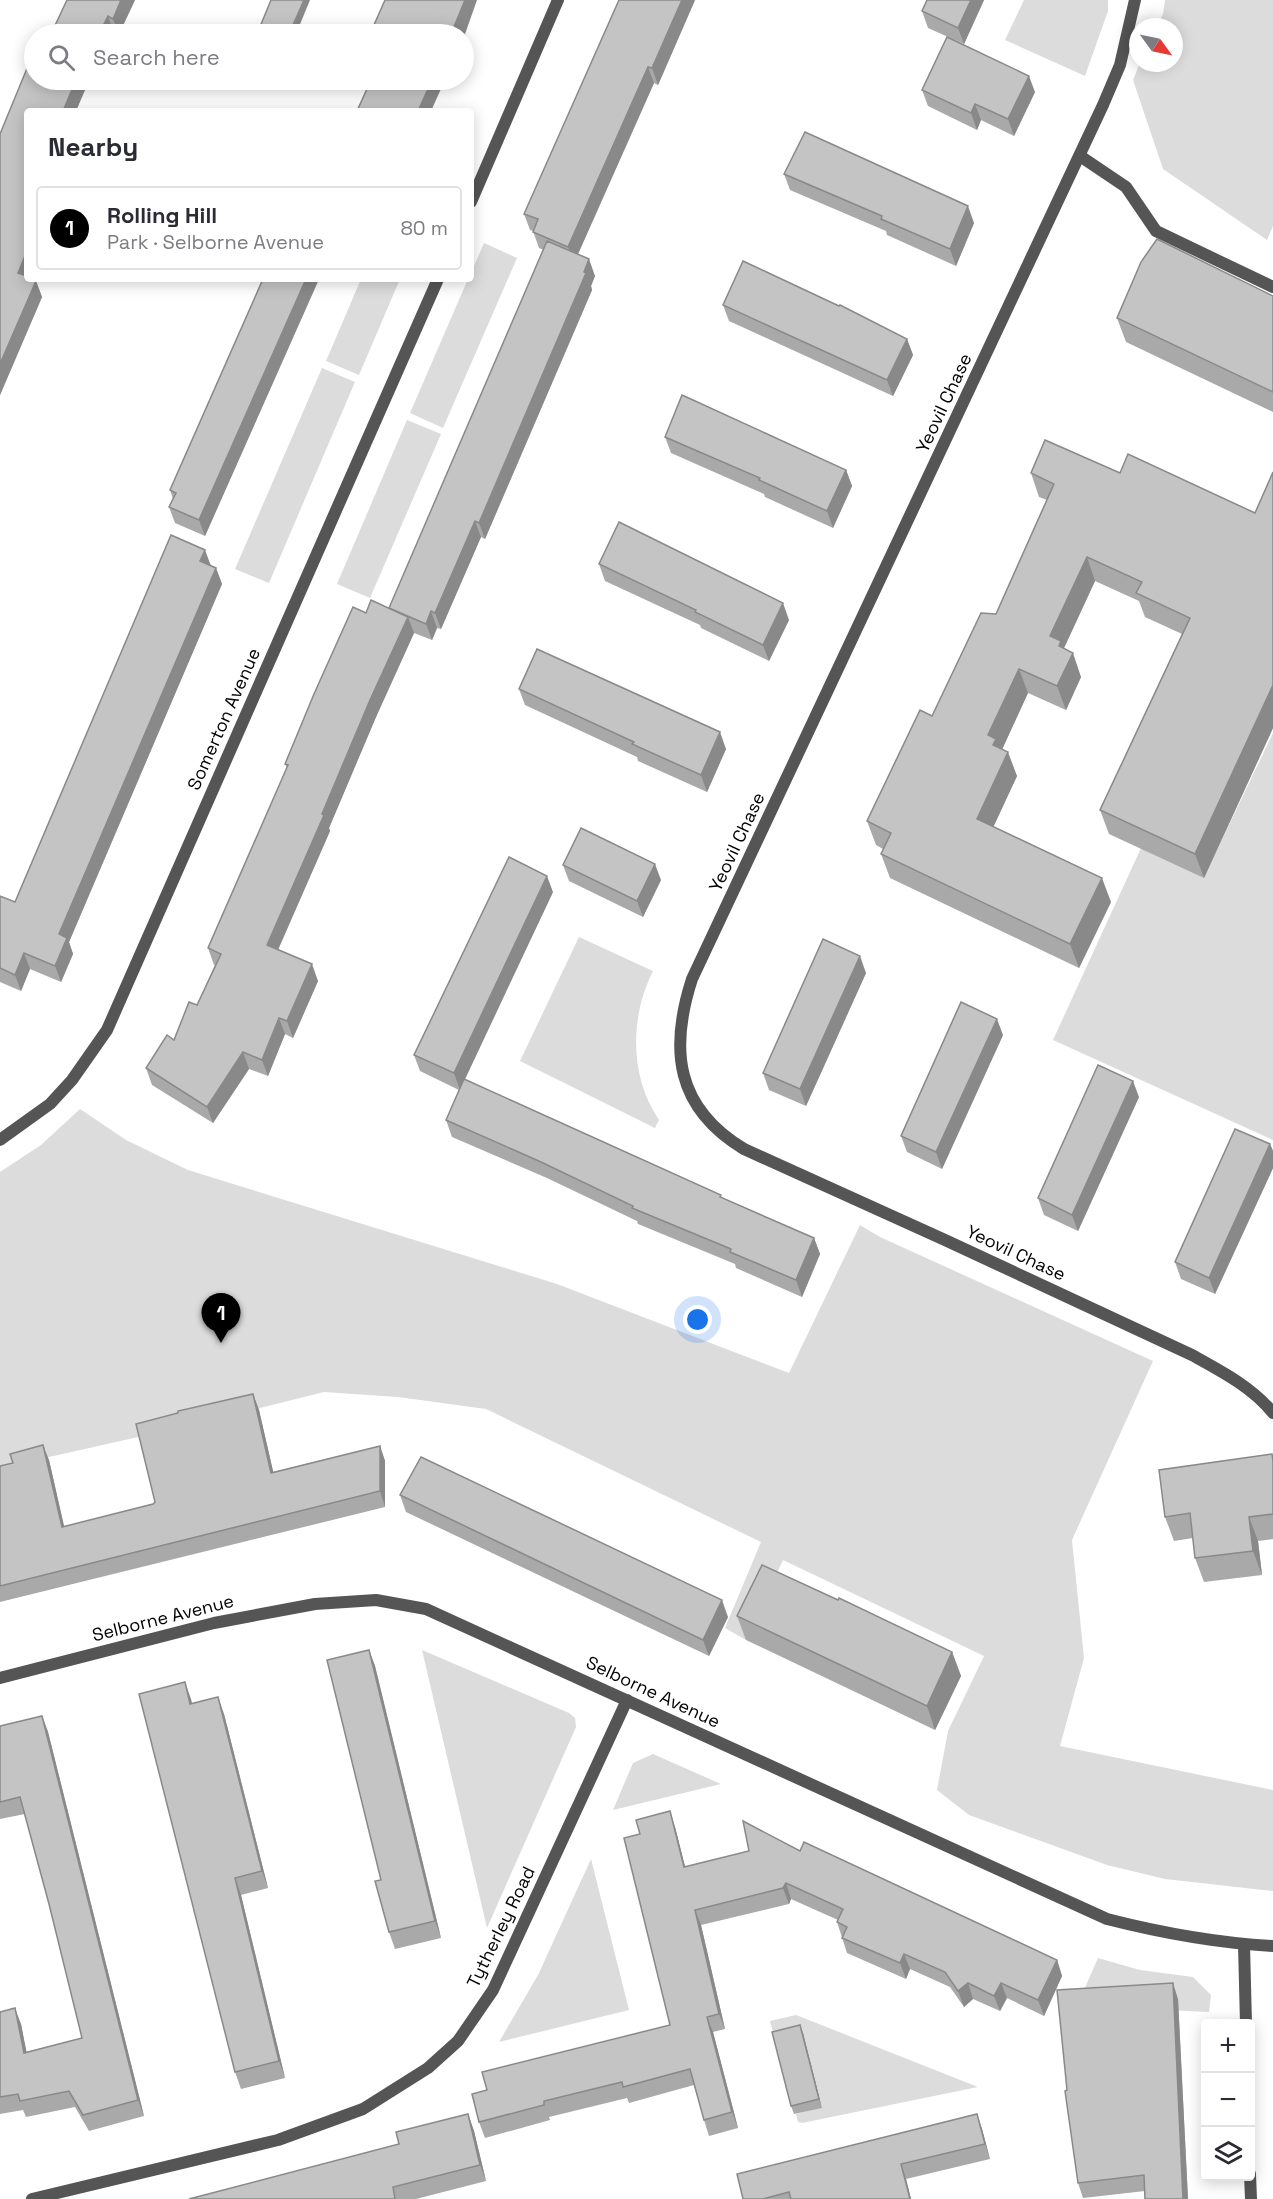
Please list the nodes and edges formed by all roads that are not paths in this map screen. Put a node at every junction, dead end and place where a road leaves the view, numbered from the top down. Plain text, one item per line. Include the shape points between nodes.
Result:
1 (558, 0) edge
2 (1135, 0) edge
3 (1080, 156) junction
4 (474, 195) edge
5 (437, 282) edge
6 (1273, 287) edge
7 (0, 1140) edge
8 (1273, 1413) edge
9 (0, 1678) edge
10 (627, 1700) junction
11 (1244, 1945) junction
12 (1273, 1946) edge
13 (1246, 2019) edge
14 (1251, 2181) edge
15 (32, 2199) edge
16 (1251, 2199) edge

1 - 4 street
2 - 3 street, Yeovil Chase via 1120,65
3 - 6 street via 1126,187 1156,231
3 - 8 street, Yeovil Chase via 692,979 681,1017 680,1058 688,1088 703,1116 744,1149 1192,1355 1246,1388
5 - 7 street, Somerton Avenue via 107,1030 50,1104
9 - 10 street, Selborne Avenue via 214,1623 315,1604 376,1600 426,1609
10 - 11 street, Selborne Avenue via 1107,1919
10 - 15 street, Tytherley Road via 493,1990 458,2041 428,2068 363,2109 278,2140
11 - 12 street, Selborne Avenue
11 - 13 street
14 - 16 street

